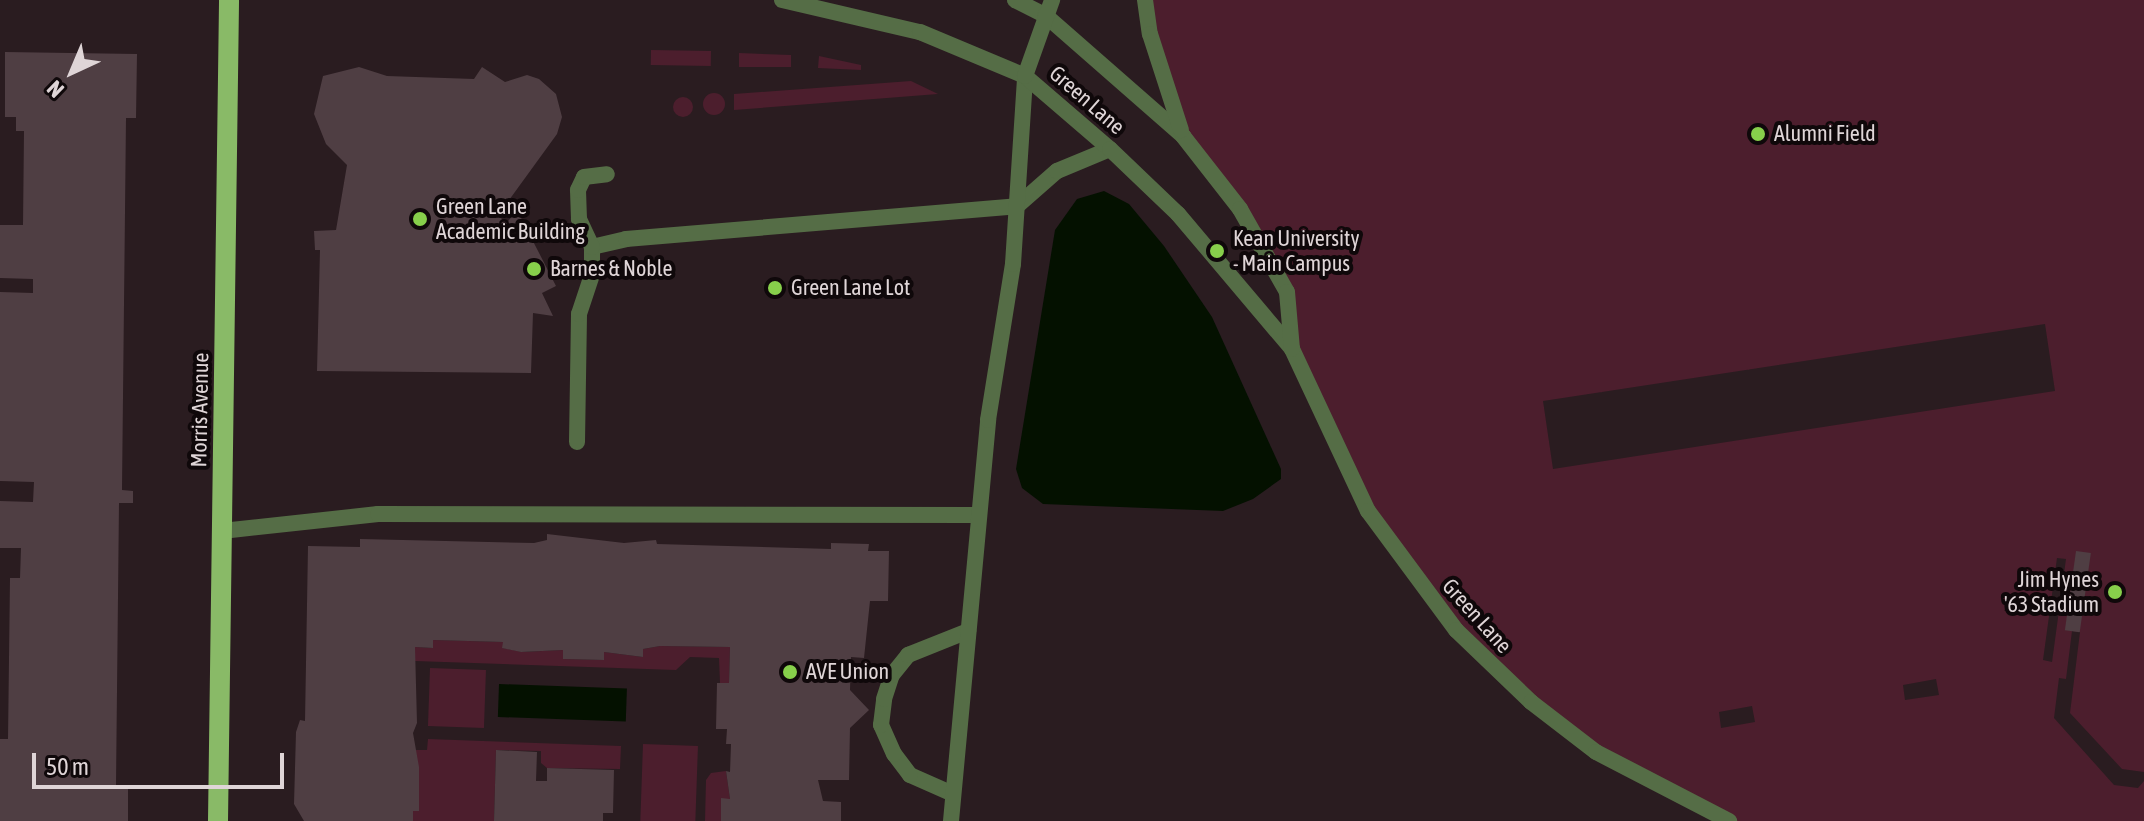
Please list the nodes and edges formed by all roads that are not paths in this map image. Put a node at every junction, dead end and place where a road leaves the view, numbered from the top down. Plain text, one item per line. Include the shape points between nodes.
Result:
1 (229, 0) edge
2 (782, 0) edge
3 (1015, 0) edge
4 (1145, 0) edge
5 (1048, 8) edge
6 (1025, 76) junction
7 (1183, 136) junction
8 (1110, 149) junction
9 (607, 174) dead end
10 (1017, 206) junction
11 (592, 247) junction
12 (1292, 349) junction
13 (577, 442) dead end
14 (978, 515) junction
15 (222, 531) junction
16 (968, 631) junction
17 (953, 794) junction
18 (218, 821) edge
19 (951, 821) edge
20 (1729, 821) edge

1 - 15 main road, Morris Avenue
2 - 6 street, Green Lane via 920,32
3 - 5 street, Green Lane
4 - 7 street via 1150,34
5 - 6 street
5 - 7 street, Green Lane
6 - 8 street, Green Lane
6 - 10 street
7 - 12 street, Green Lane via 1240,209 1287,292
8 - 10 street via 1057,171
8 - 12 street, Green Lane via 1178,214
9 - 11 street via 584,177 578,190 579,219
10 - 11 street via 626,239
10 - 14 street
11 - 13 street via 592,275 579,314
12 - 20 street, Green Lane via 1368,511 1456,630 1531,702 1596,752
14 - 15 street via 378,514
14 - 16 street
15 - 18 main road, Morris Avenue
16 - 17 street
16 - 17 street via 908,655 892,675 881,725 910,775
17 - 19 street

